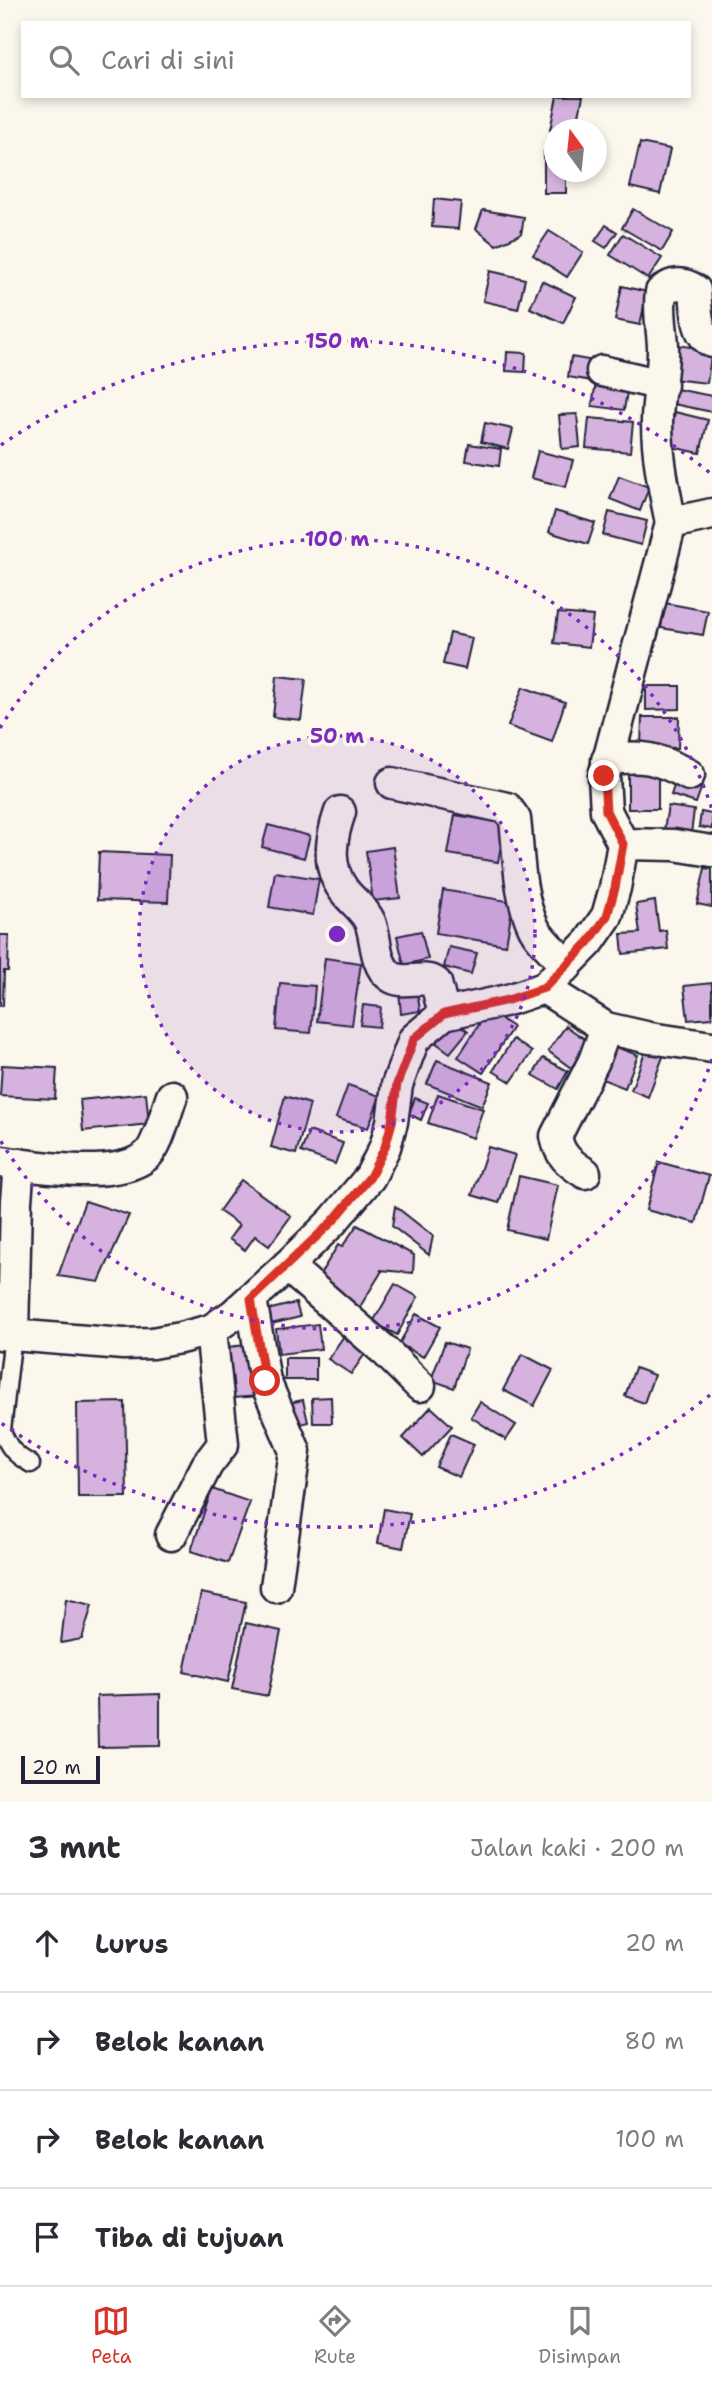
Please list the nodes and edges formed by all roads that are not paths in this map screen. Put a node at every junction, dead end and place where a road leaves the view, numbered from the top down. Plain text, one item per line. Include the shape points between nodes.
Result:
1 (712, 342) edge
2 (602, 370) dead end
3 (662, 385) junction
4 (712, 514) edge
5 (671, 523) junction
6 (607, 760) junction
7 (689, 775) dead end
8 (392, 783) dead end
9 (340, 812) dead end
10 (623, 844) junction
11 (712, 851) edge
12 (567, 966) junction
13 (544, 988) junction
14 (444, 1014) junction
15 (606, 1028) junction
16 (712, 1047) edge
17 (172, 1096) dead end
18 (10, 1163) edge
19 (584, 1173) dead end
20 (288, 1266) junction
21 (251, 1299) junction
22 (211, 1330) junction
23 (6, 1334) edge
24 (420, 1386) dead end
25 (31, 1464) dead end
26 (172, 1535) dead end
27 (276, 1587) dead end

1 - 3 street via 701,331 695,290 677,283 668,286 660,300
2 - 3 street
3 - 5 street via 658,455
4 - 5 street
5 - 6 street
6 - 7 street via 634,756 658,760
6 - 10 street via 606,811
8 - 12 street via 511,812 530,916 544,942
9 - 14 street via 331,849 333,867 343,890 369,920 381,964 395,980 427,979 436,984
10 - 11 street
10 - 12 street via 607,916
12 - 13 street
13 - 14 street
13 - 15 street
14 - 20 street via 414,1039 397,1084 385,1147 370,1177
15 - 16 street
15 - 19 street via 556,1136 561,1154
17 - 18 street via 153,1148 137,1161 106,1170
18 - 23 street via 16,1201
20 - 21 street
20 - 24 street
21 - 22 street
21 - 27 street via 265,1381 295,1451
22 - 23 street via 152,1343 123,1344
22 - 26 street via 223,1444 207,1465
23 - 25 lane via 2,1430 15,1455

